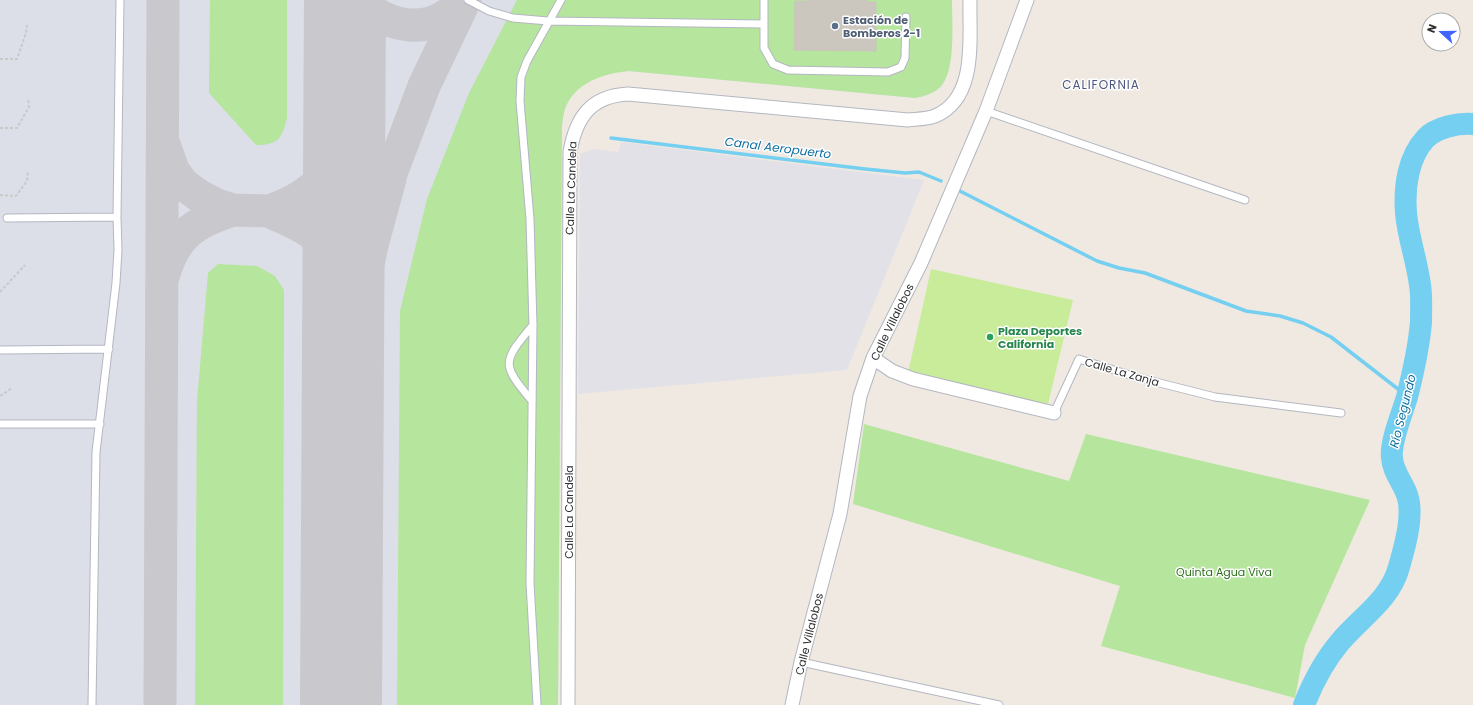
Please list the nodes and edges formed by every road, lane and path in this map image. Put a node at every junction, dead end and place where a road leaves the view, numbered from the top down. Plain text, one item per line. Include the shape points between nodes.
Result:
1 (120, 0) edge
2 (468, 0) edge
3 (561, 0) edge
4 (764, 0) edge
5 (970, 0) edge
6 (1027, 0) edge
7 (906, 17) dead end
8 (548, 21) junction
9 (27, 24) dead end
10 (764, 24) junction
11 (0, 59) edge
12 (28, 98) dead end
13 (986, 111) junction
14 (0, 128) edge
15 (28, 172) dead end
16 (0, 195) edge
17 (1245, 200) dead end
18 (117, 217) junction
19 (6, 218) dead end
20 (25, 265) dead end
21 (0, 292) edge
22 (533, 324) junction
23 (108, 349) junction
24 (0, 350) edge
25 (873, 358) junction
26 (12, 388) dead end
27 (0, 396) edge
28 (532, 401) junction
29 (1054, 413) joint
30 (1341, 413) dead end
31 (0, 424) edge
32 (100, 424) junction
33 (801, 662) junction
34 (92, 705) edge
35 (537, 705) edge
36 (568, 705) edge
37 (792, 705) edge
38 (999, 705) edge

1 - 18 lane
2 - 8 lane via 489,11 513,18
3 - 8 lane
4 - 10 lane
5 - 36 street, Calle La Candela via 967,76 956,100 935,116 908,120 628,94 615,95 595,103 578,122 570,152
6 - 13 street, Calle Villalobos
7 - 10 lane via 905,58 901,67 888,72 788,70 773,64 764,48
8 - 10 lane
8 - 22 lane via 527,61 522,77 520,102 530,219
9 - 11 path via 17,59
12 - 14 path via 28,107 17,128
13 - 17 lane
13 - 25 street, Calle Villalobos via 921,263
15 - 16 path via 27,181 16,196
18 - 19 lane
18 - 23 lane via 116,283
20 - 21 path
22 - 28 lane
22 - 28 lane via 511,354 508,366 515,380
23 - 24 lane
23 - 32 lane
25 - 29 street, Calle La Zanja via 892,371 913,379
25 - 33 street, Calle Villalobos via 860,396 840,514
26 - 27 path
28 - 35 lane via 530,583
29 - 30 lane, Calle La Zanja via 1079,359 1215,397
31 - 32 lane
32 - 34 lane via 95,482
33 - 37 street, Calle Villalobos
33 - 38 lane

